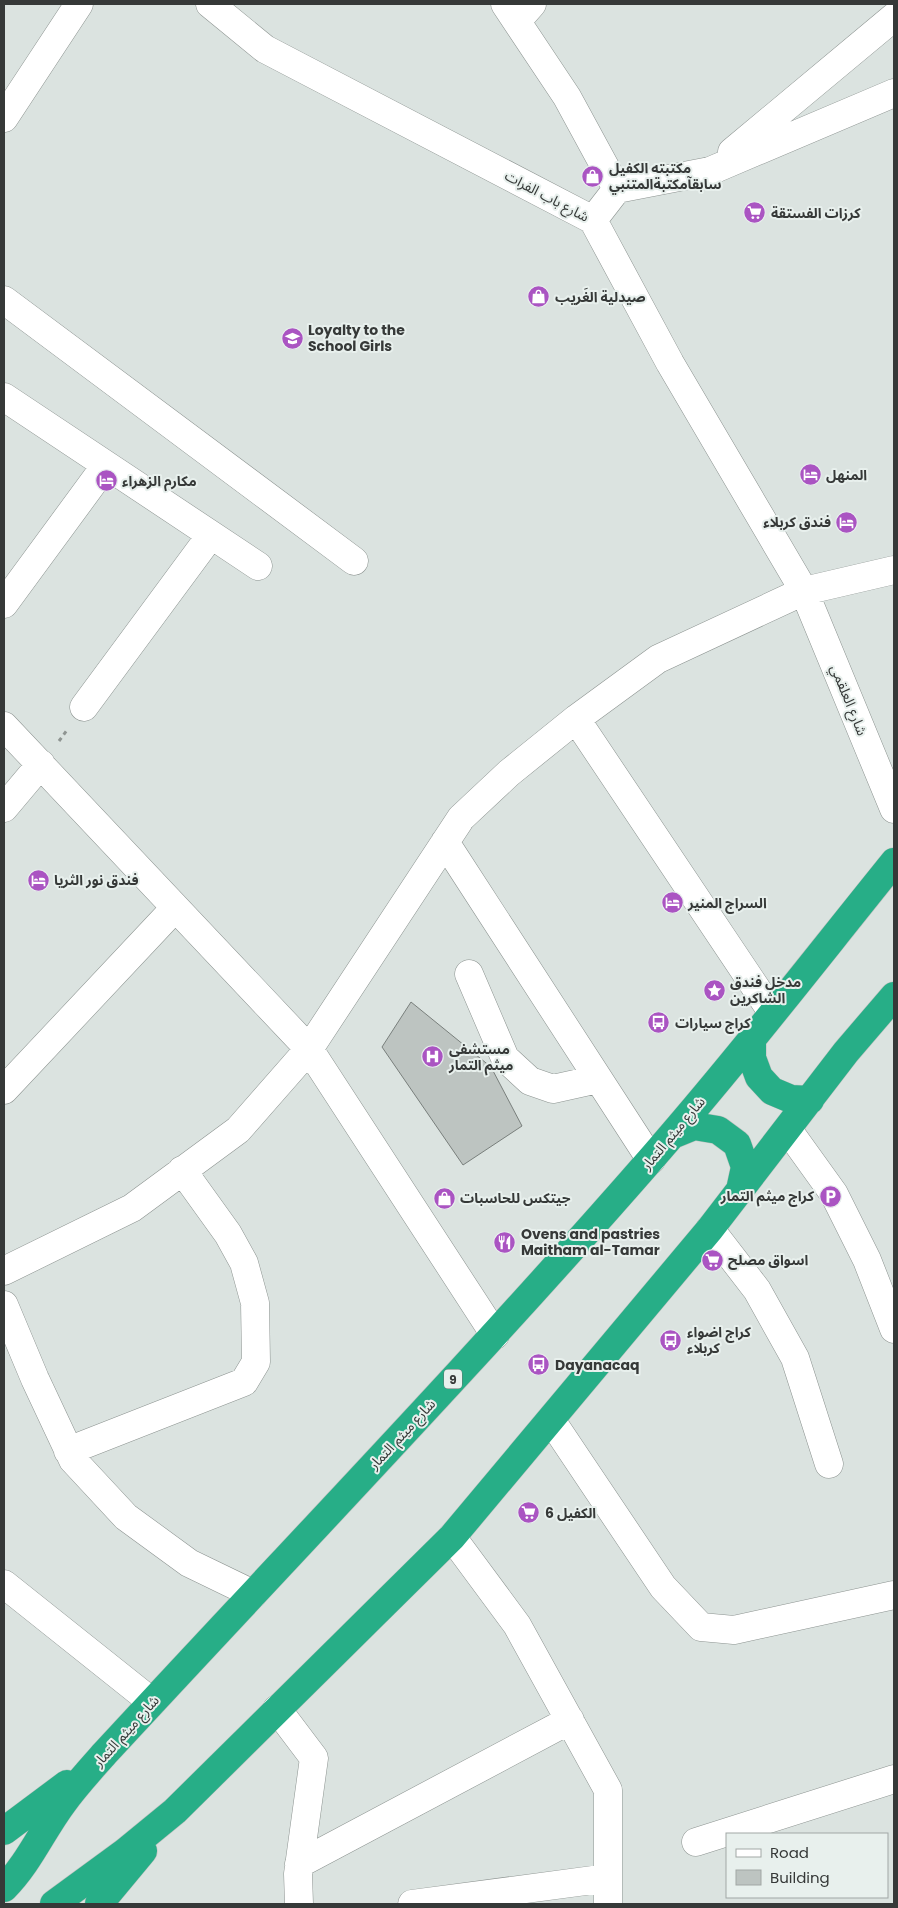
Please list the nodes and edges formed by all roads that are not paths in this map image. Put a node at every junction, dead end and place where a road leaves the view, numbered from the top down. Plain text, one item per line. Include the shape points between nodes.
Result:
1 (79, 4) edge
2 (226, 8) edge
3 (518, 9) edge
4 (894, 17) edge
5 (894, 93) edge
6 (4, 118) edge
7 (710, 171) junction
8 (617, 188) junction
9 (593, 220) junction
10 (4, 300) edge
11 (4, 396) edge
12 (106, 465) junction
13 (211, 535) junction
14 (354, 561) dead end
15 (258, 566) dead end
16 (894, 570) edge
17 (804, 590) junction
18 (4, 604) edge
19 (84, 707) road end
20 (576, 719) junction
21 (4, 726) edge
22 (41, 764) junction
23 (4, 808) edge
24 (894, 809) edge
25 (445, 842) junction
26 (894, 862) edge
27 (175, 908) junction
28 (469, 974) dead end
29 (894, 996) edge
30 (772, 1012) junction
31 (752, 1039) junction
32 (309, 1049) junction
33 (598, 1079) junction
34 (4, 1090) edge
35 (810, 1100) junction
36 (788, 1130) junction
37 (672, 1135) junction
38 (651, 1160) junction
39 (182, 1170) junction
40 (740, 1190) junction
41 (710, 1229) junction
42 (4, 1271) edge
43 (4, 1305) edge
44 (894, 1328) edge
45 (494, 1335) junction
46 (551, 1420) junction
47 (68, 1451) junction
48 (829, 1464) dead end
49 (452, 1537) junction
50 (4, 1584) edge
51 (253, 1594) junction
52 (894, 1596) edge
53 (152, 1702) junction
54 (276, 1709) junction
55 (570, 1720) junction
56 (105, 1753) junction
57 (894, 1779) edge
58 (175, 1811) junction
59 (4, 1831) edge
60 (696, 1842) dead end
61 (300, 1864) junction
62 (4, 1888) edge
63 (608, 1891) edge
64 (108, 1900) edge
65 (54, 1904) edge
66 (299, 1904) edge
67 (412, 1904) edge

1 - 6 street
2 - 9 street, شارع باب الفرات via 265,49
3 - 8 street
4 - 7 street
5 - 7 street
7 - 8 street
8 - 9 street
9 - 17 street, شارع باب الفرات via 670,363
10 - 14 street
11 - 12 street
12 - 13 street
12 - 18 street
13 - 15 street
13 - 19 street
16 - 17 street
17 - 20 street via 658,659
17 - 24 street, شارع العلقمي
20 - 25 street via 508,773 461,818
20 - 30 street
21 - 22 street
22 - 23 street
22 - 27 street
25 - 32 street
25 - 33 street
26 - 30 highway, شارع ميثم التمار / 9
27 - 32 street
27 - 34 street
28 - 33 street via 505,1058 530,1081 554,1089
29 - 35 highway
30 - 31 highway, شارع ميثم التمار / 9
31 - 35 highway via 752,1058 759,1077 772,1091 790,1099
31 - 37 highway, شارع ميثم التمار / 9
32 - 39 street via 238,1130
32 - 45 street
33 - 38 street
35 - 36 highway
36 - 40 highway
36 - 44 street via 834,1194 867,1260
37 - 38 highway, شارع ميثم التمار / 9
37 - 40 highway via 694,1126 718,1130 737,1144 745,1167
38 - 45 highway, شارع ميثم التمار / 9
39 - 42 street via 132,1208
39 - 47 street via 228,1234 244,1264 255,1303 256,1362 244,1382
40 - 41 highway
41 - 46 highway
41 - 48 street via 757,1290 796,1358
43 - 47 street
45 - 51 highway, شارع ميثم التمار / 9
46 - 49 highway
46 - 52 street via 663,1586 701,1627 734,1630
47 - 51 street via 126,1517 190,1563
49 - 54 highway
49 - 55 street via 517,1625
50 - 53 street
51 - 53 highway, شارع ميثم التمار / 9
53 - 56 highway, شارع ميثم التمار / 9
54 - 58 highway
54 - 61 street via 314,1758
55 - 61 street
55 - 63 street via 608,1790
56 - 59 highway
56 - 62 highway, شارع ميثم التمار / 9 via 63,1803 28,1859
57 - 60 street
58 - 64 highway
58 - 65 highway via 126,1852
61 - 66 street
63 - 67 street

